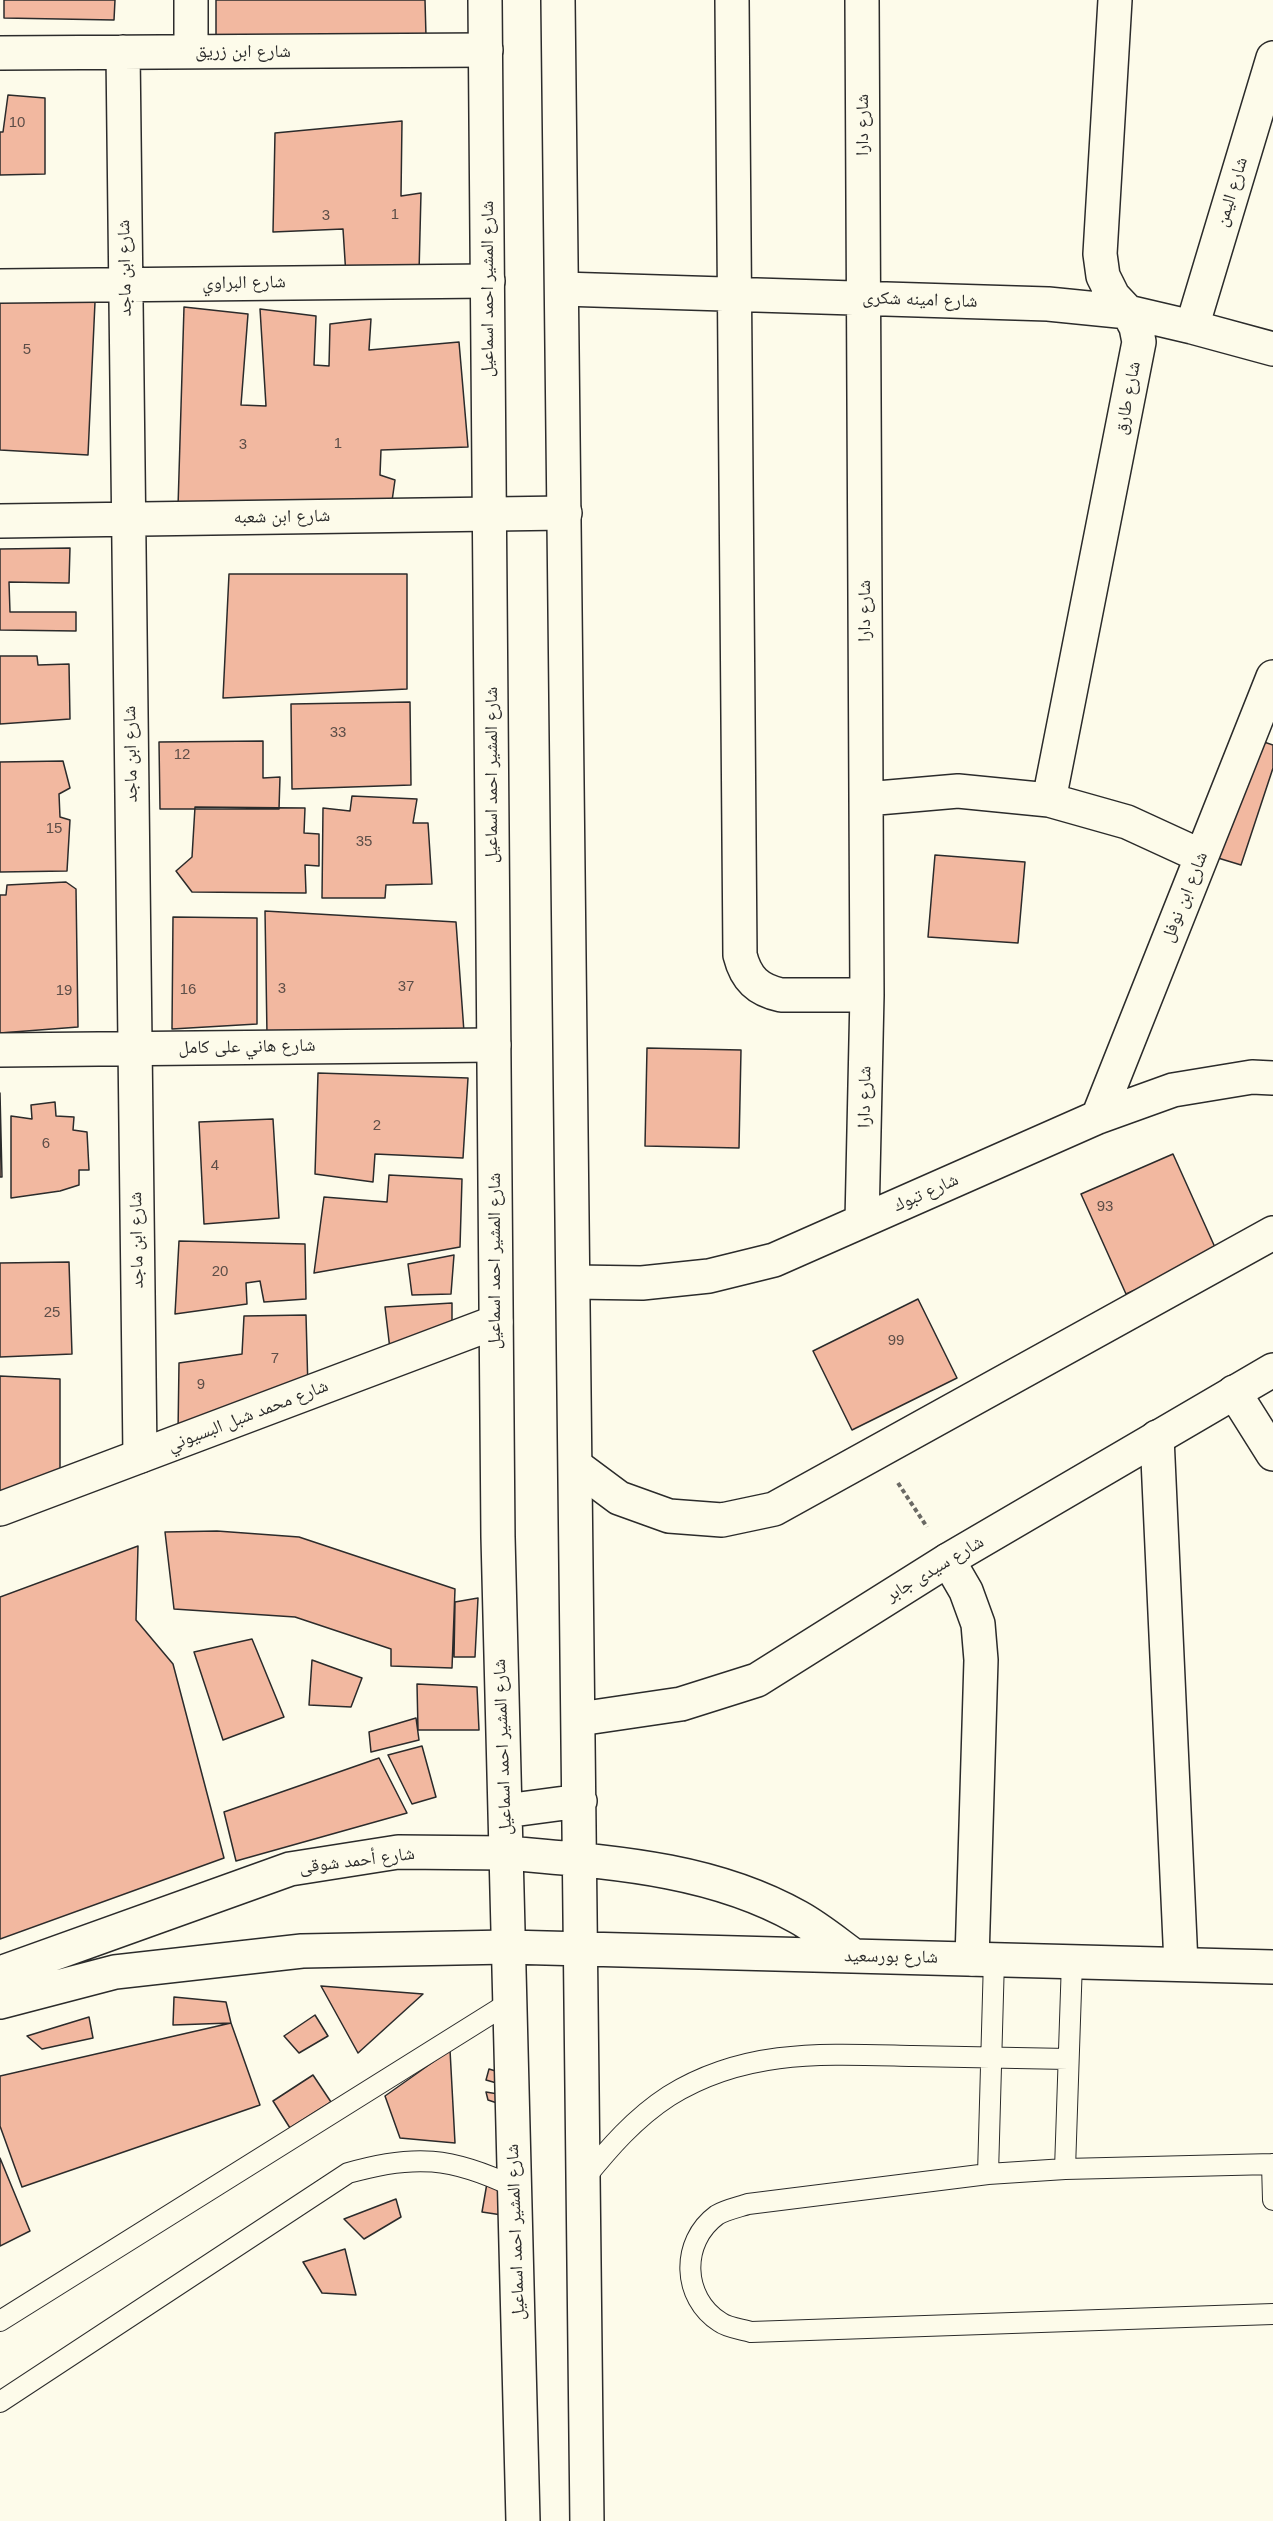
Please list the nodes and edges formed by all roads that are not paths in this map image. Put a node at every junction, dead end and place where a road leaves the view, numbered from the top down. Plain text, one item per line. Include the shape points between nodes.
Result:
1 (191, 0) edge
2 (485, 0) edge
3 (558, 0) edge
4 (732, 0) edge
5 (862, 0) edge
6 (1115, 0) edge
7 (486, 50) junction
8 (123, 52) junction
9 (190, 52) junction
10 (0, 53) edge
11 (1273, 58) edge
12 (488, 280) junction
13 (125, 284) junction
14 (0, 286) edge
15 (562, 289) junction
16 (735, 294) junction
17 (863, 298) junction
18 (1128, 312) junction
19 (1192, 327) junction
20 (1273, 349) edge
21 (565, 513) junction
22 (489, 514) junction
23 (128, 519) junction
24 (0, 522) edge
25 (1273, 677) edge
26 (866, 799) junction
27 (1049, 800) junction
28 (1201, 856) junction
29 (867, 994) junction
30 (494, 1045) junction
31 (135, 1049) junction
32 (0, 1050) edge
33 (1273, 1078) edge
34 (1098, 1117) junction
35 (862, 1221) junction
36 (1273, 1233) edge
37 (574, 1282) junction
38 (496, 1323) junction
39 (1273, 1370) edge
40 (1234, 1392) junction
41 (1157, 1437) junction
42 (1273, 1454) edge
43 (140, 1456) junction
44 (576, 1466) junction
45 (0, 1509) edge
46 (948, 1560) junction
47 (579, 1719) junction
48 (580, 1801) junction
49 (505, 1811) junction
50 (507, 1853) junction
51 (580, 1859) junction
52 (508, 1947) junction
53 (582, 1949) junction
54 (854, 1956) junction
55 (983, 1959) junction
56 (1072, 1961) junction
57 (1181, 1964) junction
58 (1273, 1967) edge
59 (0, 1973) edge
60 (0, 2002) edge
61 (510, 2002) junction
62 (992, 2058) junction
63 (1068, 2059) junction
64 (1273, 2164) edge
65 (1065, 2169) junction
66 (988, 2174) junction
67 (584, 2179) junction
68 (514, 2187) junction
69 (1273, 2200) edge
70 (1273, 2314) edge
71 (0, 2321) edge
72 (0, 2402) edge
73 (523, 2521) edge
74 (587, 2521) edge

1 - 9 street
2 - 7 street, شارع المشير احمد اسماعيل
3 - 15 street
4 - 16 street
5 - 17 street, شارع دارا
6 - 18 street, شارع طارق via 1100,254 1103,276 1113,296
7 - 9 street, شارع ابن زريق
7 - 12 street, شارع المشير احمد اسماعيل
8 - 9 street, شارع ابن زريق
8 - 10 street, شارع ابن زريق
8 - 13 street, شارع ابن ماجد
11 - 19 street, شارع اليمن
12 - 13 street, شارع البراوي
12 - 22 street, شارع المشير احمد اسماعيل
13 - 14 street, شارع البراوي
13 - 23 street, شارع ابن ماجد
15 - 16 street, شارع امينه شكرى
15 - 21 street
16 - 17 street, شارع امينه شكرى
16 - 29 street via 740,955 749,978 769,992
17 - 18 street, شارع امينه شكرى via 1048,304
17 - 26 street, شارع دارا
18 - 19 street, شارع امينه شكرى
18 - 27 street, شارع طارق via 1139,342
19 - 20 street, شارع امينه شكرى
21 - 22 street, شارع ابن شعبه
21 - 37 street
22 - 23 street, شارع ابن شعبه
22 - 30 street, شارع المشير احمد اسماعيل
23 - 24 street, شارع ابن شعبه
23 - 31 street, شارع ابن ماجد
25 - 28 street, شارع ابن نوفل
26 - 27 street via 957,791
26 - 29 street, شارع دارا
27 - 28 street via 1127,822
28 - 34 street, شارع ابن نوفل
29 - 35 street, شارع دارا
30 - 31 street, شارع هاني على كامل
30 - 38 street, شارع المشير احمد اسماعيل
31 - 32 street, شارع هاني على كامل
31 - 43 street, شارع ابن ماجد
33 - 34 street, شارع تبوك via 1252,1077 1173,1090
34 - 35 street, شارع تبوك
35 - 37 street, شارع تبوك via 774,1260 709,1276 642,1283
36 - 44 street via 774,1509 722,1520 669,1516 620,1498
37 - 44 street
38 - 43 street, شارع محمد شبل البسيوني
38 - 49 street, شارع المشير احمد اسماعيل
39 - 40 street, شارع سيدى جابر
40 - 41 street, شارع سيدى جابر
40 - 42 street
41 - 46 street, شارع سيدى جابر
41 - 57 street
43 - 45 street, شارع محمد شبل البسيوني
44 - 47 street
46 - 47 street, شارع سيدى جابر via 757,1680 681,1704
46 - 55 street via 966,1591 978,1624
47 - 48 street
48 - 49 street
48 - 51 street
49 - 50 street, شارع المشير احمد اسماعيل
50 - 51 street, شارع أحمد شوقى
50 - 52 street, شارع المشير احمد اسماعيل
50 - 59 street, شارع أحمد شوقى via 398,1852 290,1869
51 - 53 street
51 - 54 street, شارع أحمد شوقى via 667,1870 736,1888 799,1917
52 - 53 street, شارع بورسعيد
52 - 60 street via 302,1951 115,1972
52 - 61 street, شارع المشير احمد اسماعيل
53 - 54 street, شارع بورسعيد
53 - 67 street
54 - 55 street, شارع بورسعيد
55 - 56 street, شارع بورسعيد
55 - 62 lane
56 - 57 street, شارع بورسعيد
56 - 63 lane
57 - 58 street, شارع بورسعيد
61 - 68 street, شارع المشير احمد اسماعيل
61 - 71 lane
62 - 63 lane
62 - 66 lane
62 - 67 lane via 781,2056 723,2070 669,2096 622,2133
63 - 65 lane
64 - 65 lane
64 - 69 lane
65 - 66 lane
66 - 70 lane via 748,2204 718,2215 696,2238 688,2270 697,2301 721,2323 751,2332
67 - 74 street
68 - 72 lane via 450,2162 415,2160 348,2173
68 - 73 street, شارع المشير احمد اسماعيل

